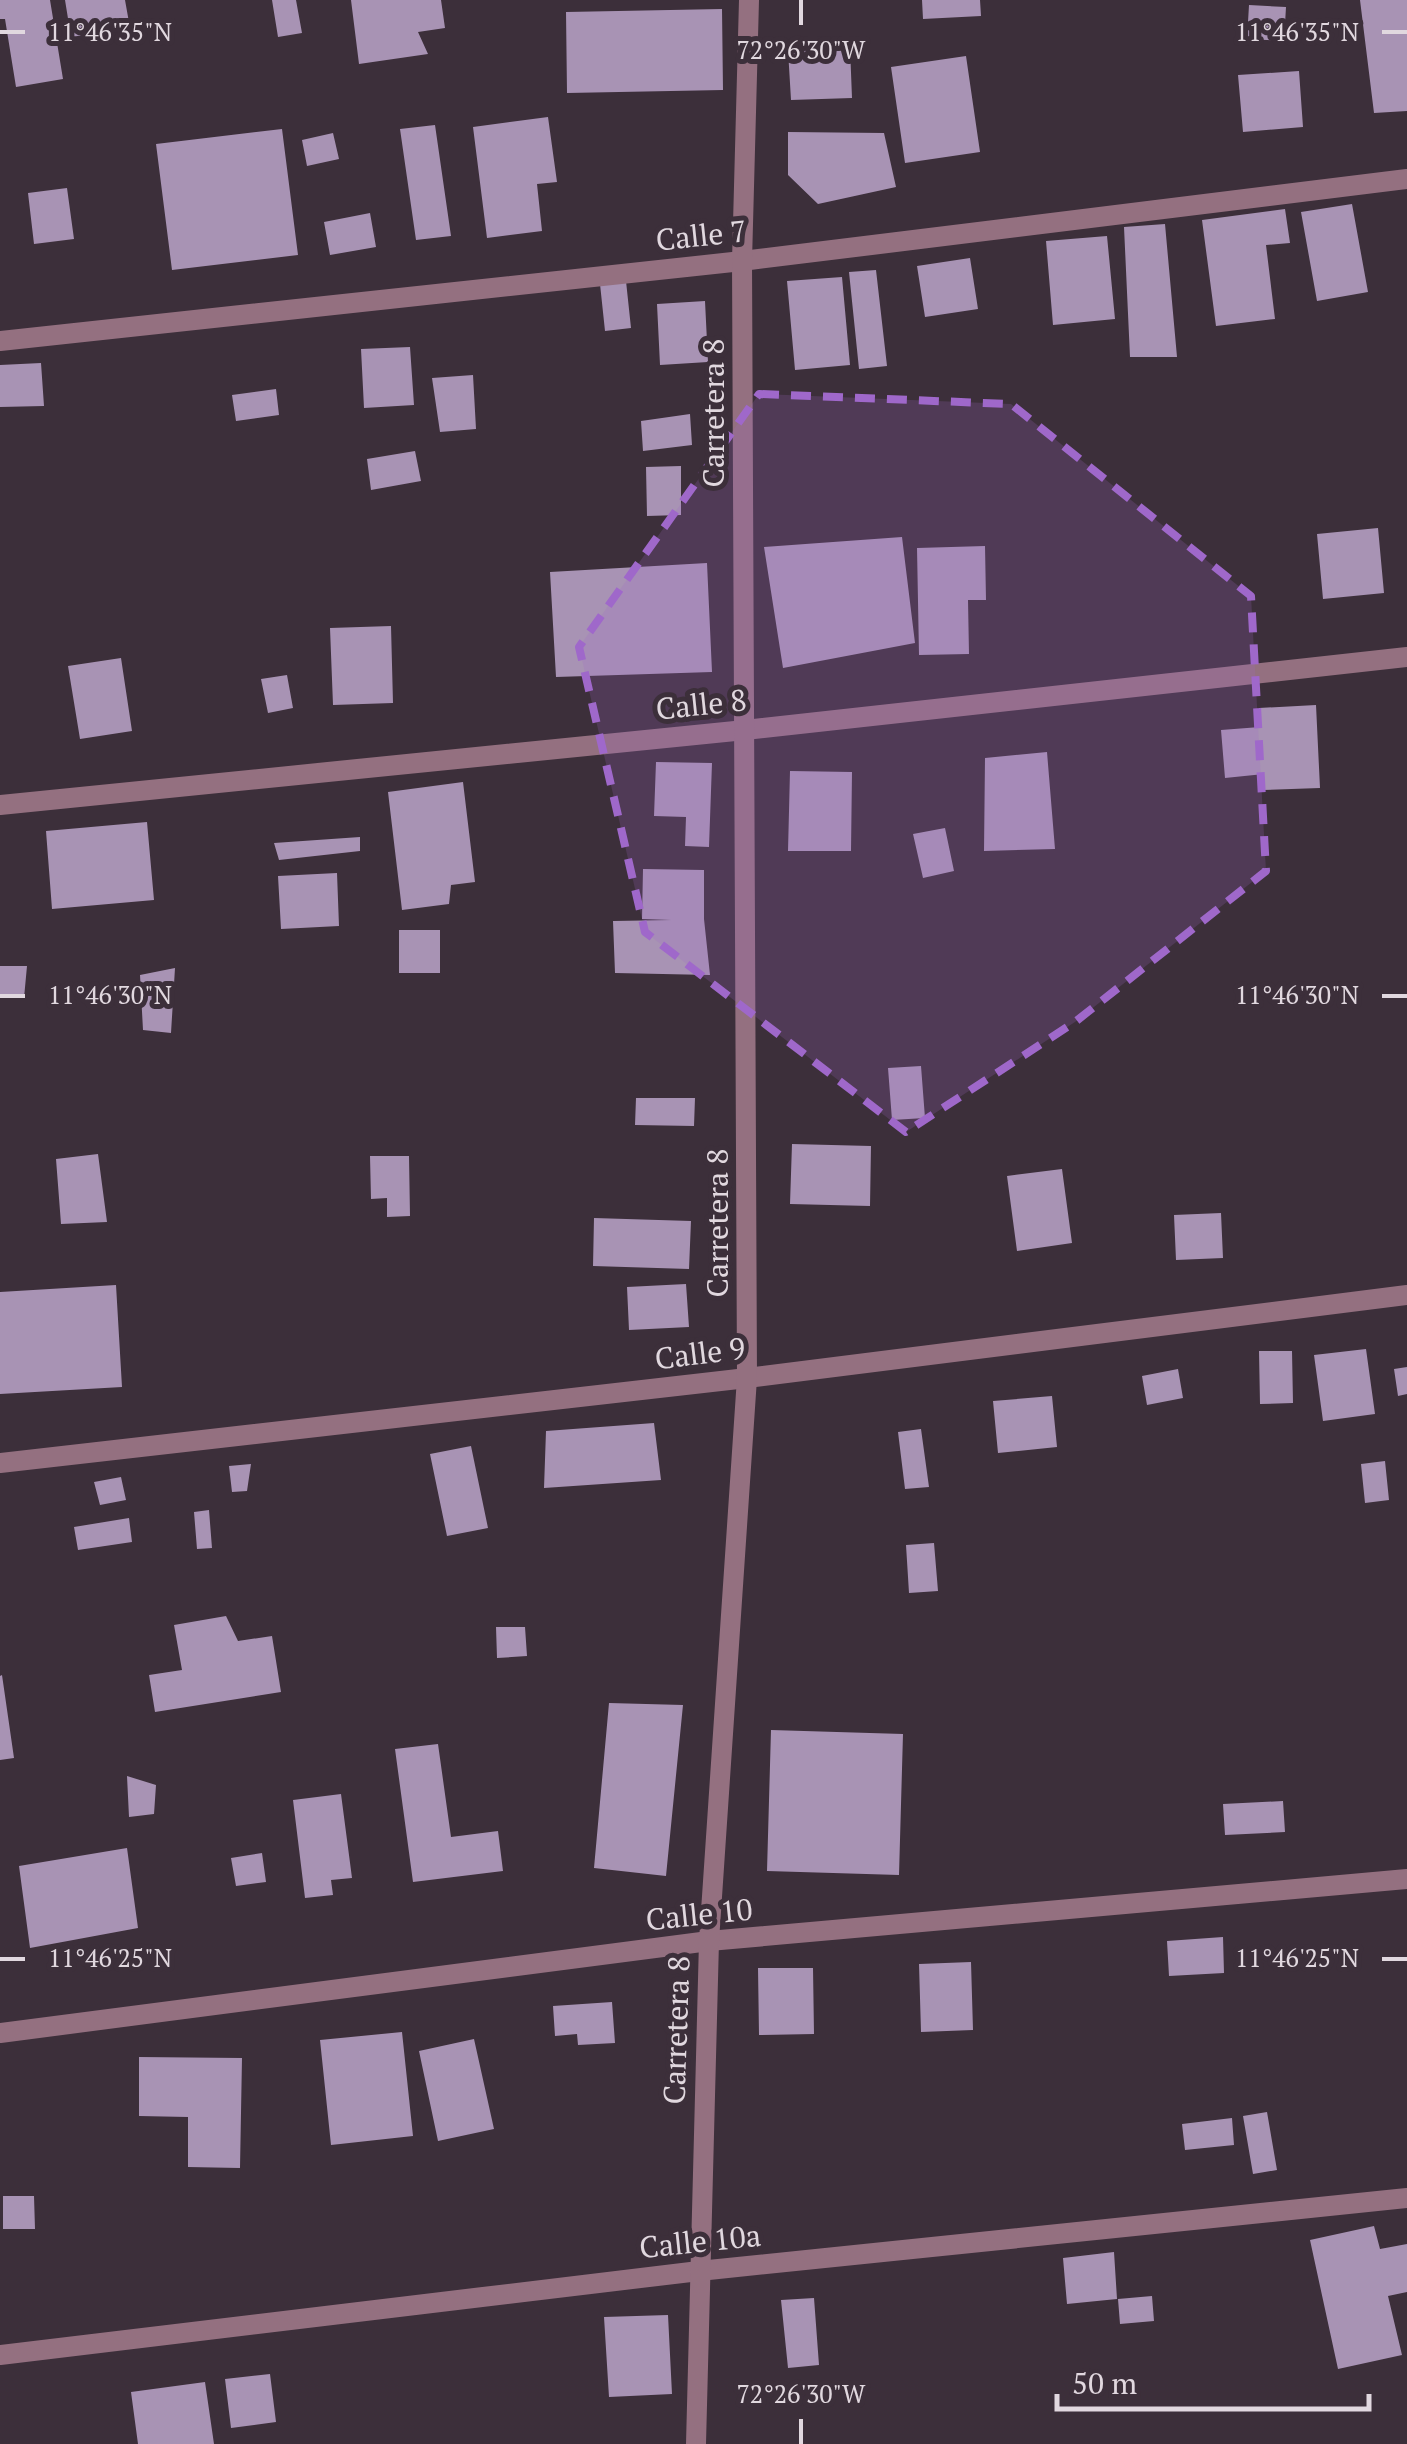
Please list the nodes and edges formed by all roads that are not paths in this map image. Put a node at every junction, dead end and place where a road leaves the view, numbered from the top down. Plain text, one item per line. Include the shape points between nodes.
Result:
1 (749, 0) edge
2 (1407, 179) edge
3 (742, 261) junction
4 (0, 340) edge
5 (1407, 657) edge
6 (744, 730) junction
7 (0, 805) edge
8 (1407, 1296) edge
9 (747, 1378) junction
10 (0, 1462) edge
11 (1407, 1879) edge
12 (709, 1942) junction
13 (0, 2032) edge
14 (1407, 2198) edge
15 (700, 2271) junction
16 (0, 2354) edge
17 (696, 2444) edge

1 - 3 street, Carretera 8
2 - 3 street, Calle 7
3 - 4 street, Calle 7
3 - 6 street, Carretera 8
5 - 6 street, Calle 8
6 - 7 street, Calle 8
6 - 9 street, Carretera 8
8 - 9 street, Calle 9
9 - 10 street, Calle 9
9 - 12 street, Carretera 8
11 - 12 street, Calle 10
12 - 13 street, Calle 10
12 - 15 street, Carretera 8
14 - 15 street, Calle 10a
15 - 16 street, Calle 10a
15 - 17 street, Carretera 8

